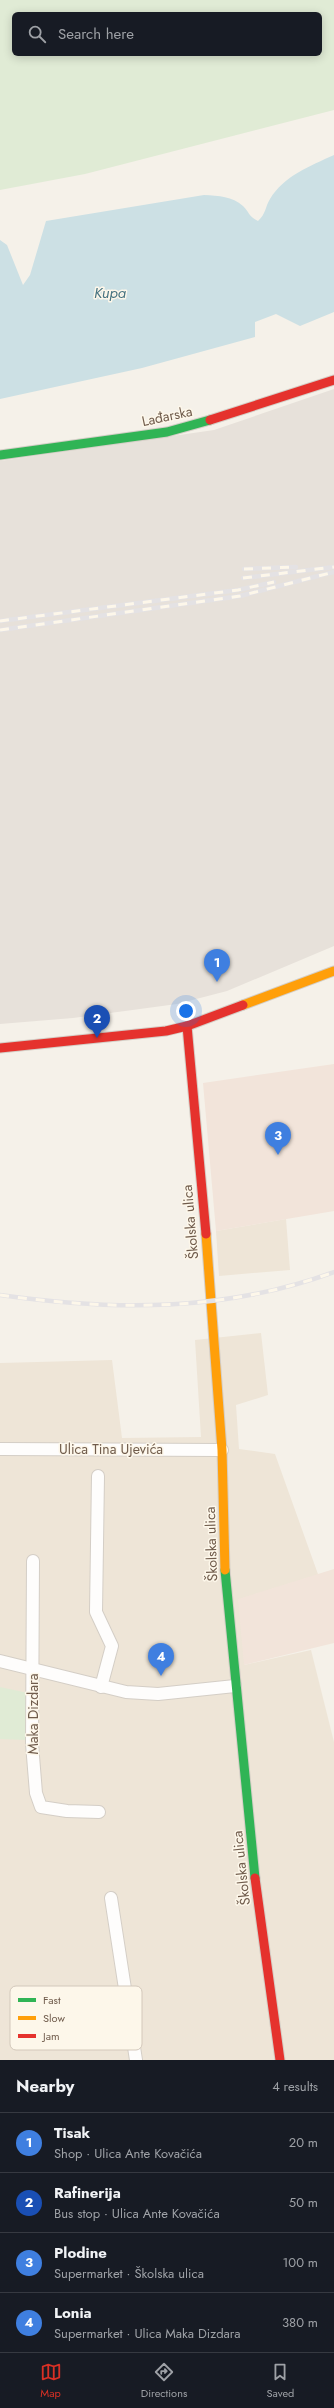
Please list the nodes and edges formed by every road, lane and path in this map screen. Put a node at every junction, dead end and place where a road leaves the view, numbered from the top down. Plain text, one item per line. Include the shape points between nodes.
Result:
1 (334, 380) edge
2 (0, 456) edge
3 (334, 971) edge
4 (187, 1026) junction
5 (0, 1048) edge
6 (0, 1449) edge
7 (222, 1450) junction
8 (98, 1476) dead end
9 (33, 1561) dead end
10 (0, 1661) edge
11 (33, 1670) junction
12 (235, 1686) junction
13 (101, 1687) junction
14 (99, 1812) dead end
15 (111, 1898) dead end
16 (125, 1986) edge
17 (134, 2050) edge
18 (136, 2060) edge
19 (280, 2060) edge

1 - 2 street, Lađarska via 167,432
3 - 4 street
4 - 5 street
4 - 7 street, Školska ulica
6 - 7 street, Ulica Tina Ujevića
7 - 12 street, Školska ulica via 225,1574
8 - 13 street via 96,1612 112,1646
9 - 11 street, Maka Dizdara
10 - 11 street
11 - 13 street
11 - 14 street, Maka Dizdara via 32,1744 36,1793 41,1807
12 - 13 street via 158,1694
12 - 19 street, Školska ulica via 256,1885
15 - 16 street
17 - 18 street

